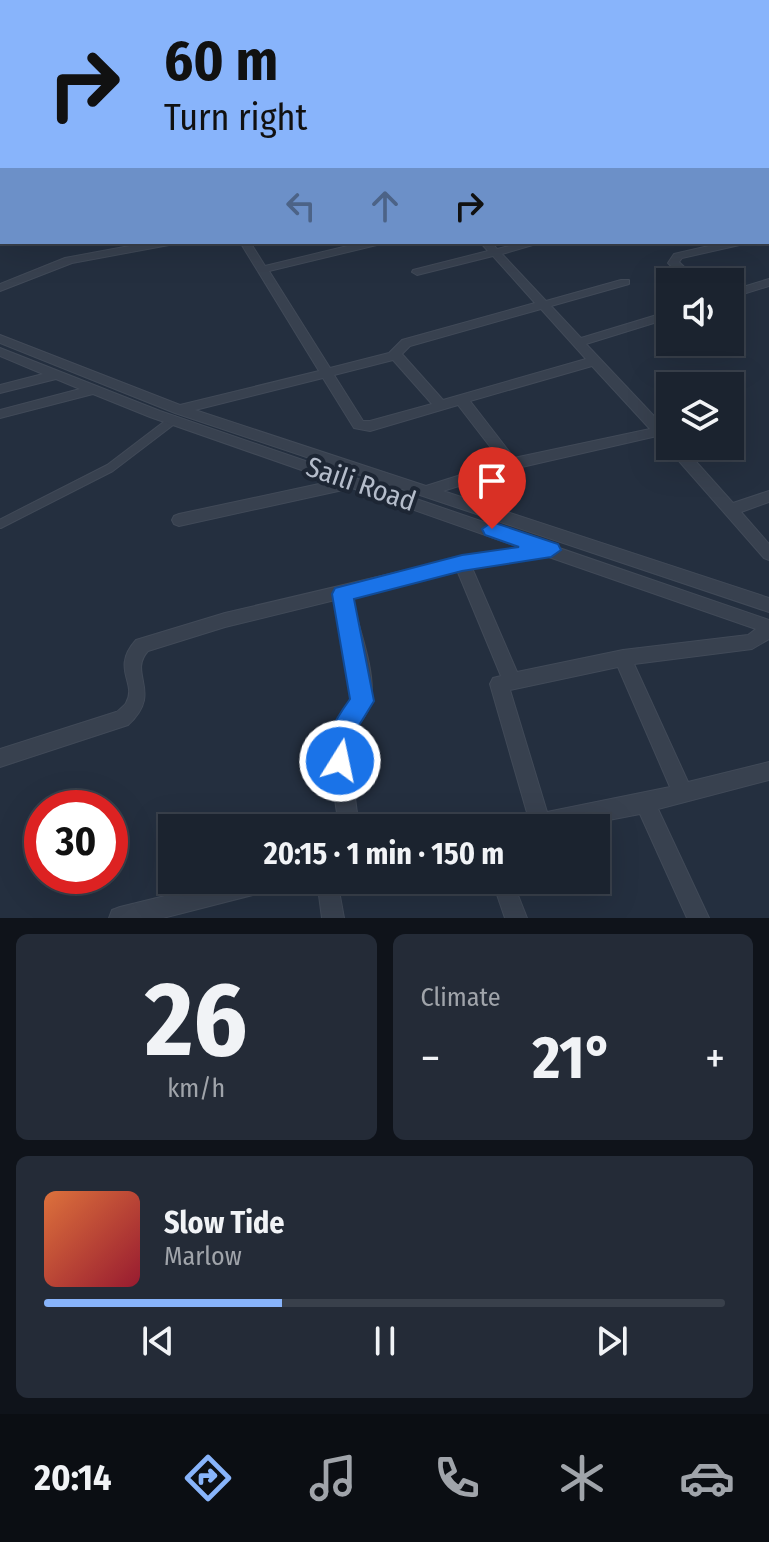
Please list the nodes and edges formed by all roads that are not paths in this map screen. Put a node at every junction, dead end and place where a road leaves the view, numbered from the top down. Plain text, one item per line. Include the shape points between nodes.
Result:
1 (158, 244) edge
2 (246, 244) edge
3 (369, 244) edge
4 (487, 244) edge
5 (529, 244) edge
6 (731, 244) edge
7 (495, 252) junction
8 (679, 268) edge
9 (261, 270) junction
10 (417, 272) dead end
11 (625, 282) dead end
12 (769, 282) edge
13 (0, 288) edge
14 (744, 290) edge
15 (544, 307) junction
16 (656, 318) edge
17 (0, 339) edge
18 (577, 343) junction
19 (0, 352) edge
20 (395, 354) junction
21 (594, 361) junction
22 (325, 374) junction
23 (55, 375) junction
24 (0, 389) edge
25 (92, 390) junction
26 (461, 399) junction
27 (440, 405) junction
28 (0, 414) edge
29 (176, 415) junction
30 (656, 426) edge
31 (656, 441) edge
32 (687, 460) edge
33 (511, 464) junction
34 (355, 482) junction
35 (428, 491) junction
36 (769, 496) edge
37 (731, 510) junction
38 (179, 520) dead end
39 (0, 524) edge
40 (566, 537) junction
41 (551, 550) junction
42 (769, 554) edge
43 (462, 563) junction
44 (342, 594) junction
45 (769, 605) edge
46 (769, 628) edge
47 (623, 658) junction
48 (512, 682) junction
49 (0, 758) edge
50 (769, 771) edge
51 (683, 793) junction
52 (645, 803) junction
53 (347, 814) edge
54 (538, 814) edge
55 (593, 814) edge
56 (216, 894) edge
57 (329, 894) edge
58 (507, 894) edge
59 (120, 918) edge
60 (333, 918) edge
61 (516, 918) edge
62 (698, 918) edge

1 - 13 street via 69,260
2 - 9 street
3 - 9 street
4 - 7 street
5 - 7 street
6 - 8 street via 678,256 673,263
7 - 10 street
7 - 15 street
9 - 22 street
11 - 15 street
12 - 14 street
15 - 18 street
15 - 20 street via 406,343
16 - 18 street
17 - 29 street
18 - 21 street
19 - 23 street, Saili Road
20 - 22 street
20 - 27 street
21 - 26 street
21 - 30 street
22 - 27 street via 363,426
22 - 29 street
23 - 24 street
23 - 25 street, Saili Road
25 - 28 street
25 - 29 street, Saili Road
26 - 27 street
26 - 33 street
29 - 34 street, Saili Road
29 - 35 street
29 - 39 lane via 110,468
31 - 33 street
32 - 37 street
33 - 35 street
34 - 38 street
34 - 41 street, Saili Road
35 - 40 street
36 - 37 street
37 - 42 street
40 - 41 street
40 - 45 street
41 - 43 street
41 - 46 street, Saili Road
43 - 44 street
43 - 48 street
44 - 49 street via 142,645 131,660 136,710
44 - 53 street via 362,701 341,732 339,745
46 - 47 street via 752,642
47 - 48 street
47 - 51 street
48 - 54 street via 499,684
50 - 51 street
51 - 52 street
52 - 55 street
52 - 62 street
56 - 59 street
57 - 60 street
58 - 61 street

